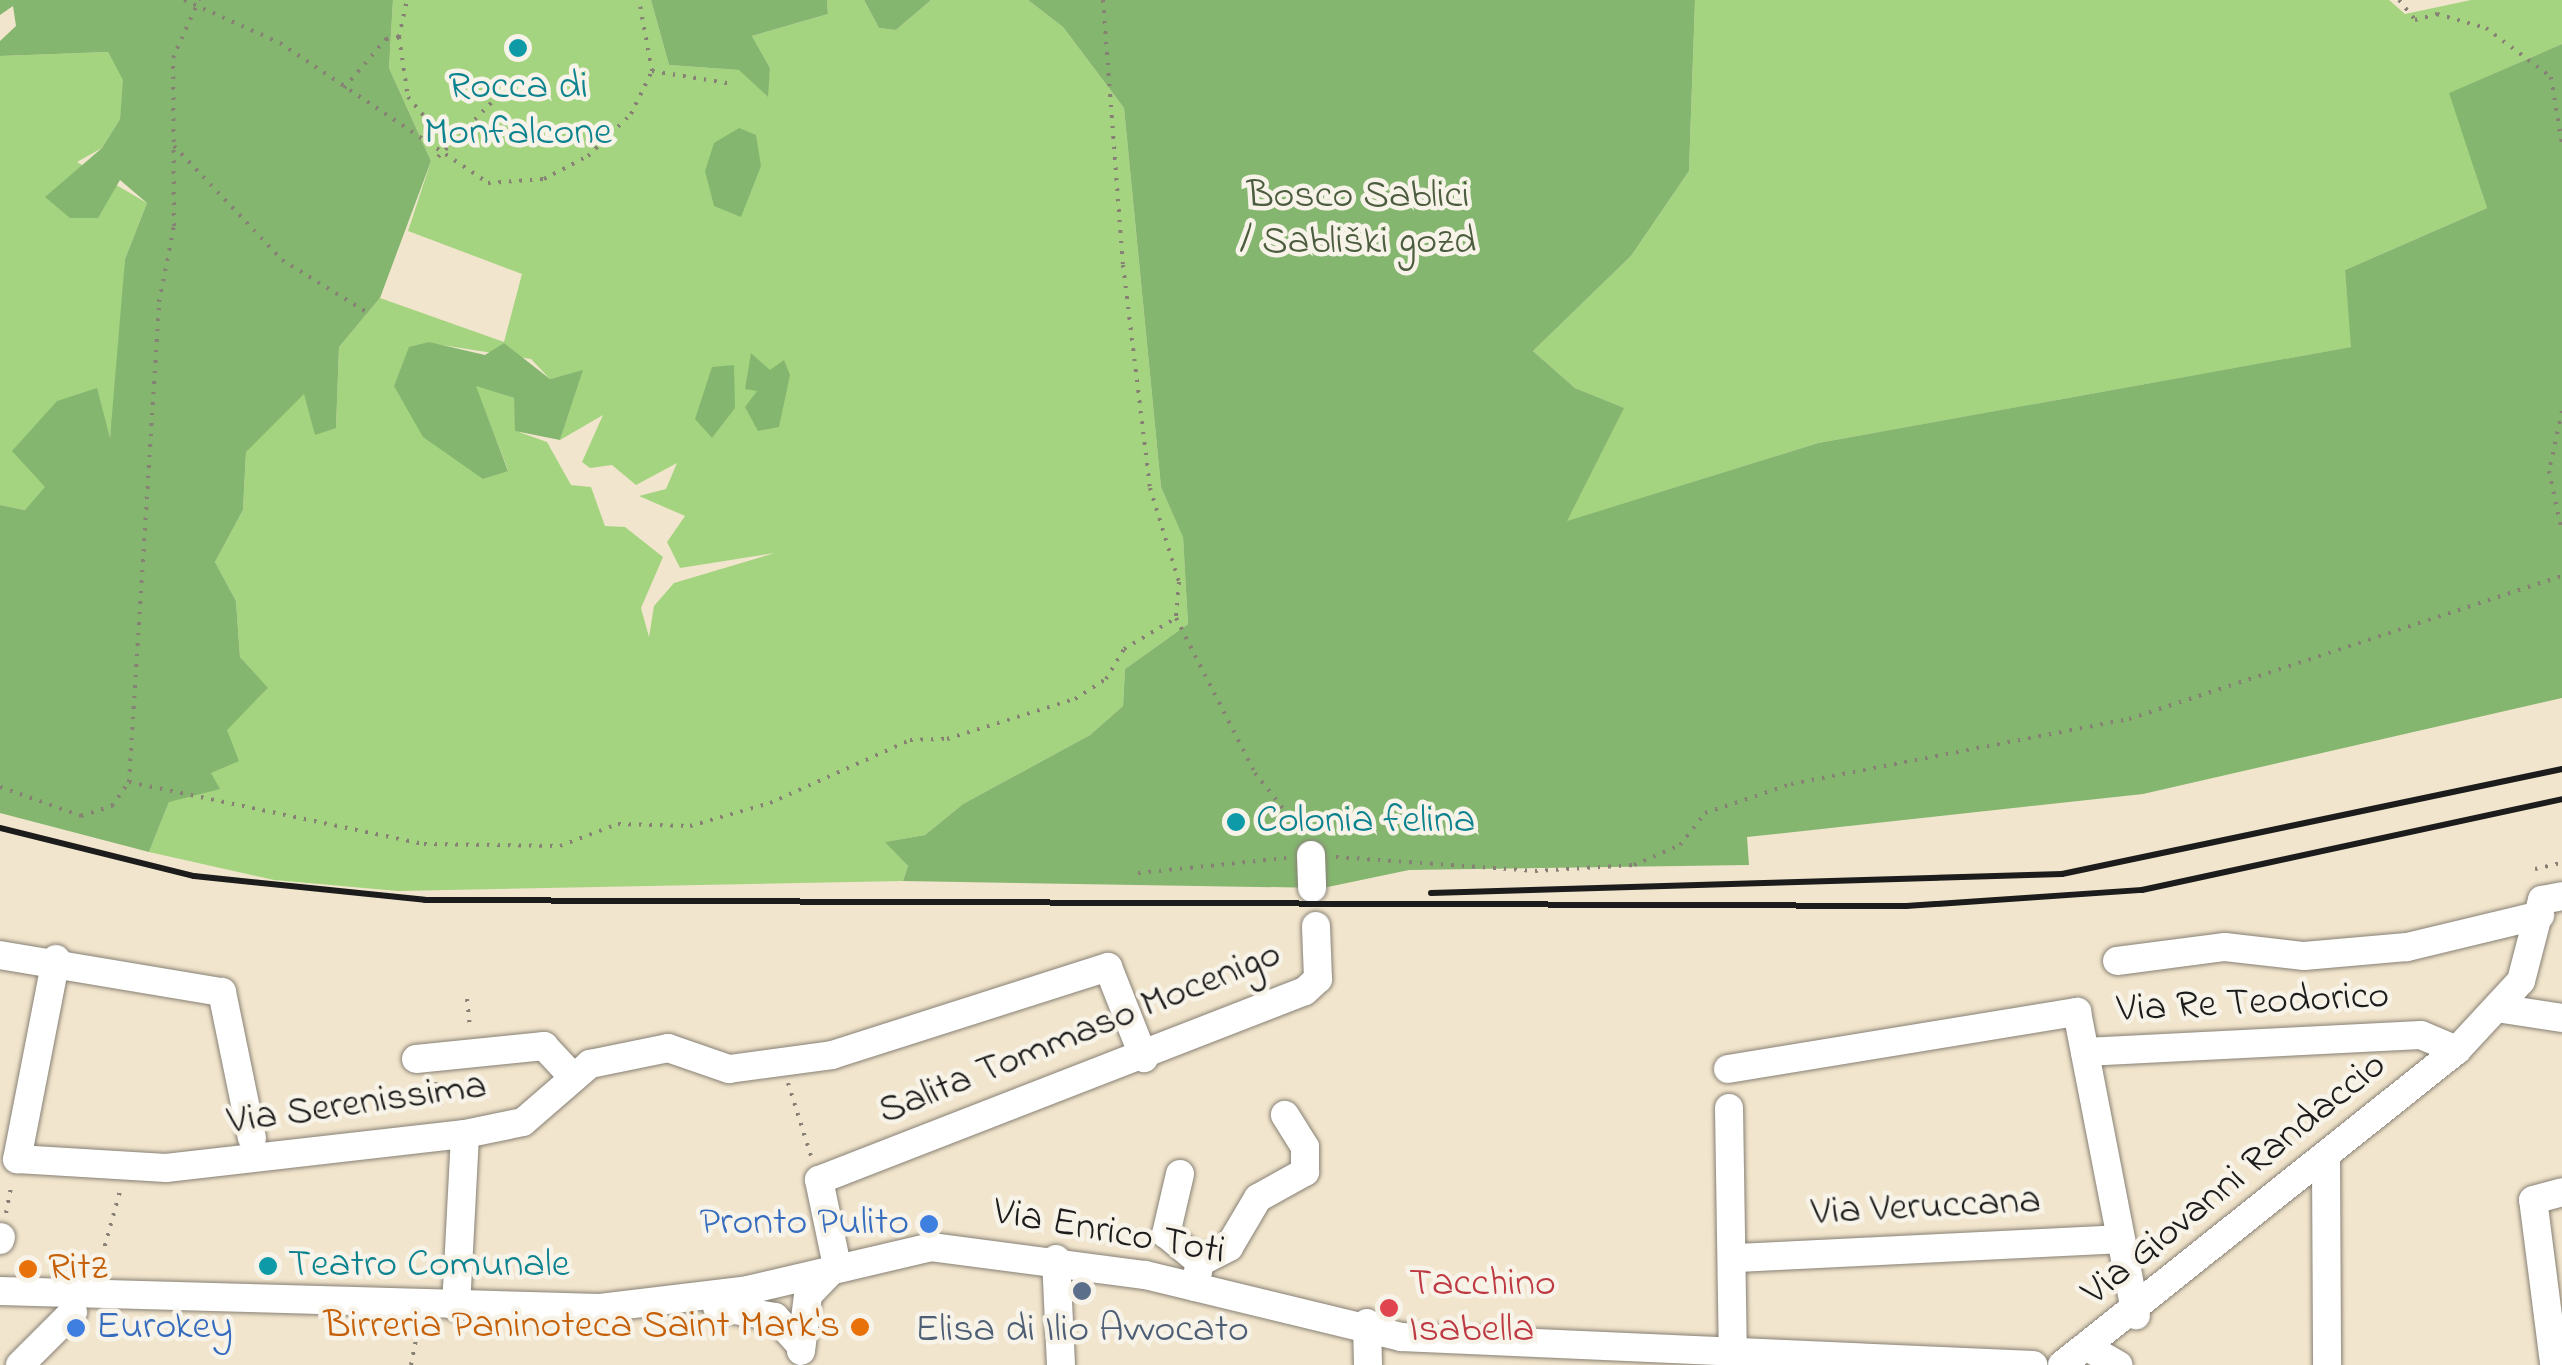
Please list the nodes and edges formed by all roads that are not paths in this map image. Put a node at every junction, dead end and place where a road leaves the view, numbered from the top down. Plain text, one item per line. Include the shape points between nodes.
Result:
1 (1310, 855) road end
2 (1312, 888) dead end
3 (2548, 904) edge
4 (1316, 926) dead end
5 (0, 956) edge
6 (56, 959) junction
7 (2118, 960) dead end
8 (2497, 1008) junction
9 (2562, 1018) edge
10 (2457, 1050) junction
11 (2084, 1052) junction
12 (423, 1058) road end
13 (1144, 1058) junction
14 (1728, 1070) dead end
15 (571, 1075) junction
16 (1729, 1108) dead end
17 (1285, 1115) dead end
18 (456, 1135) junction
19 (252, 1151) junction
20 (2326, 1160) junction
21 (1180, 1174) dead end
22 (2562, 1192) edge
23 (2120, 1239) junction
24 (1736, 1258) junction
25 (1056, 1259) junction
26 (836, 1266) junction
27 (1198, 1274) junction
28 (0, 1291) edge
29 (79, 1306) junction
30 (456, 1307) junction
31 (600, 1308) junction
32 (2136, 1315) junction
33 (1367, 1323) junction
34 (1401, 1336) junction
35 (2090, 1348) junction
36 (801, 1356) edge
37 (1733, 1358) junction
38 (2553, 1363) edge
39 (20, 1365) edge
40 (1061, 1365) edge
41 (1368, 1365) edge
42 (1408, 1365) edge
43 (2033, 1365) edge
44 (2062, 1365) edge
45 (2118, 1365) edge
46 (2328, 1365) edge

1 - 2 street
3 - 7 street via 2407,947 2304,956 2225,946
3 - 8 street, Via Giovanni Randaccio via 2521,981
4 - 13 street, Salita Tommaso Mocenigo via 1318,979 1305,990
5 - 6 street
6 - 19 street via 213,989 228,1002
6 - 19 street, Via Serenissima via 17,1159
8 - 9 street
8 - 10 street, Via Giovanni Randaccio
10 - 11 street, Via Re Teodorico via 2421,1035
10 - 20 street, Via Giovanni Randaccio
11 - 14 street, Via Re Teodorico via 2076,1012
11 - 23 street
12 - 15 street via 471,1048 544,1046
13 - 15 street, Via Serenissima via 1108,967 918,1032 792,1058 729,1069 668,1048
13 - 26 street, Salita Tommaso Mocenigo via 815,1168
15 - 18 street, Via Serenissima via 522,1122
16 - 24 street
17 - 27 street via 1305,1147 1305,1172 1258,1198 1230,1248
18 - 19 street, Via Serenissima
18 - 30 street
20 - 32 street, Via Giovanni Randaccio
20 - 46 street
21 - 27 street via 1166,1234
22 - 38 street via 2533,1200
23 - 24 street, Via Veruccana
23 - 32 street
24 - 37 street
25 - 26 street, Via Enrico Toti via 931,1247
25 - 27 street, Via Enrico Toti
25 - 40 street
26 - 31 street, Via Enrico Toti via 748,1290
26 - 36 street via 808,1295
27 - 33 street, Via Enrico Toti
28 - 29 street
29 - 30 street
29 - 39 street
30 - 31 street
31 - 36 street via 745,1307 775,1317
32 - 35 street, Via Giovanni Randaccio
33 - 34 street
33 - 41 street
34 - 37 street
34 - 42 street
35 - 44 street, Via Giovanni Randaccio
35 - 45 street
37 - 43 street

